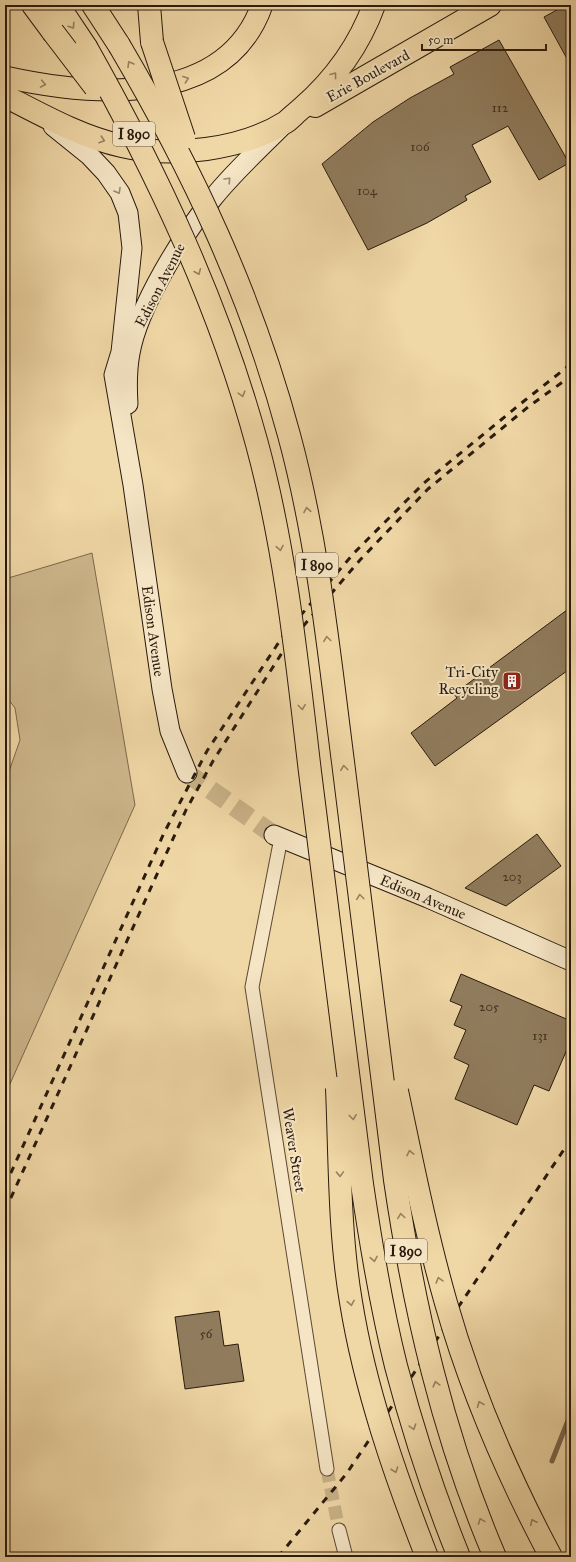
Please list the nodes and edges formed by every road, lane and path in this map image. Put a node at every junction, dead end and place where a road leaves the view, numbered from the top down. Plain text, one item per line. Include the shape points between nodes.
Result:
1 (33, 5) edge
2 (58, 5) edge
3 (93, 5) edge
4 (149, 5) edge
5 (262, 5) edge
6 (374, 5) edge
7 (490, 5) edge
8 (5, 76) edge
9 (10, 99) edge
10 (286, 122) junction
11 (156, 179) junction
12 (208, 209) junction
13 (133, 485) junction
14 (187, 773) tunnel mouth
15 (277, 836) joint
16 (365, 935) junction
17 (331, 939) junction
18 (571, 961) edge
19 (327, 1469) tunnel mouth
20 (339, 1530) tunnel mouth
21 (346, 1557) edge
22 (426, 1557) edge
23 (459, 1557) edge
24 (495, 1557) edge
25 (551, 1557) edge

1 - 11 highway, bridge via 88,76
2 -> 11 highway, I 890, bridge via 86,47
12 -> 3 highway, I 890, bridge via 167,129
4 - 12 highway, bridge via 152,42
8 -> 5 main road via 56,87 82,89 135,89 184,81 225,59 252,26
10 -> 6 highway via 329,82 348,57
7 - 10 highway, Erie Boulevard
9 -> 10 highway via 94,138 148,152 174,153 232,144
9 -> 13 street, Edison Avenue via 50,123 89,155 120,192 128,213 132,229 132,248 121,352 114,375
13 -> 10 street, Edison Avenue via 127,395 130,352 143,314 168,265 197,218 230,179
11 -> 17 highway, I 890, bridge via 200,275 221,332 257,444 270,500 291,621
16 -> 12 highway, I 890, bridge via 323,609 303,493 270,370 234,270
13 - 14 street, Edison Avenue via 162,689 170,731
15 - 18 street, Edison Avenue via 428,898
15 - 19 street, Weaver Street via 252,986
24 -> 16 highway, I 890, bridge via 442,1408 418,1312 395,1180
25 -> 16 highway, bridge via 497,1445 446,1305 424,1220
17 -> 22 highway, bridge via 343,1233 351,1303 385,1440
17 -> 23 highway, I 890, bridge via 362,1184 385,1319 410,1417
20 - 21 street

